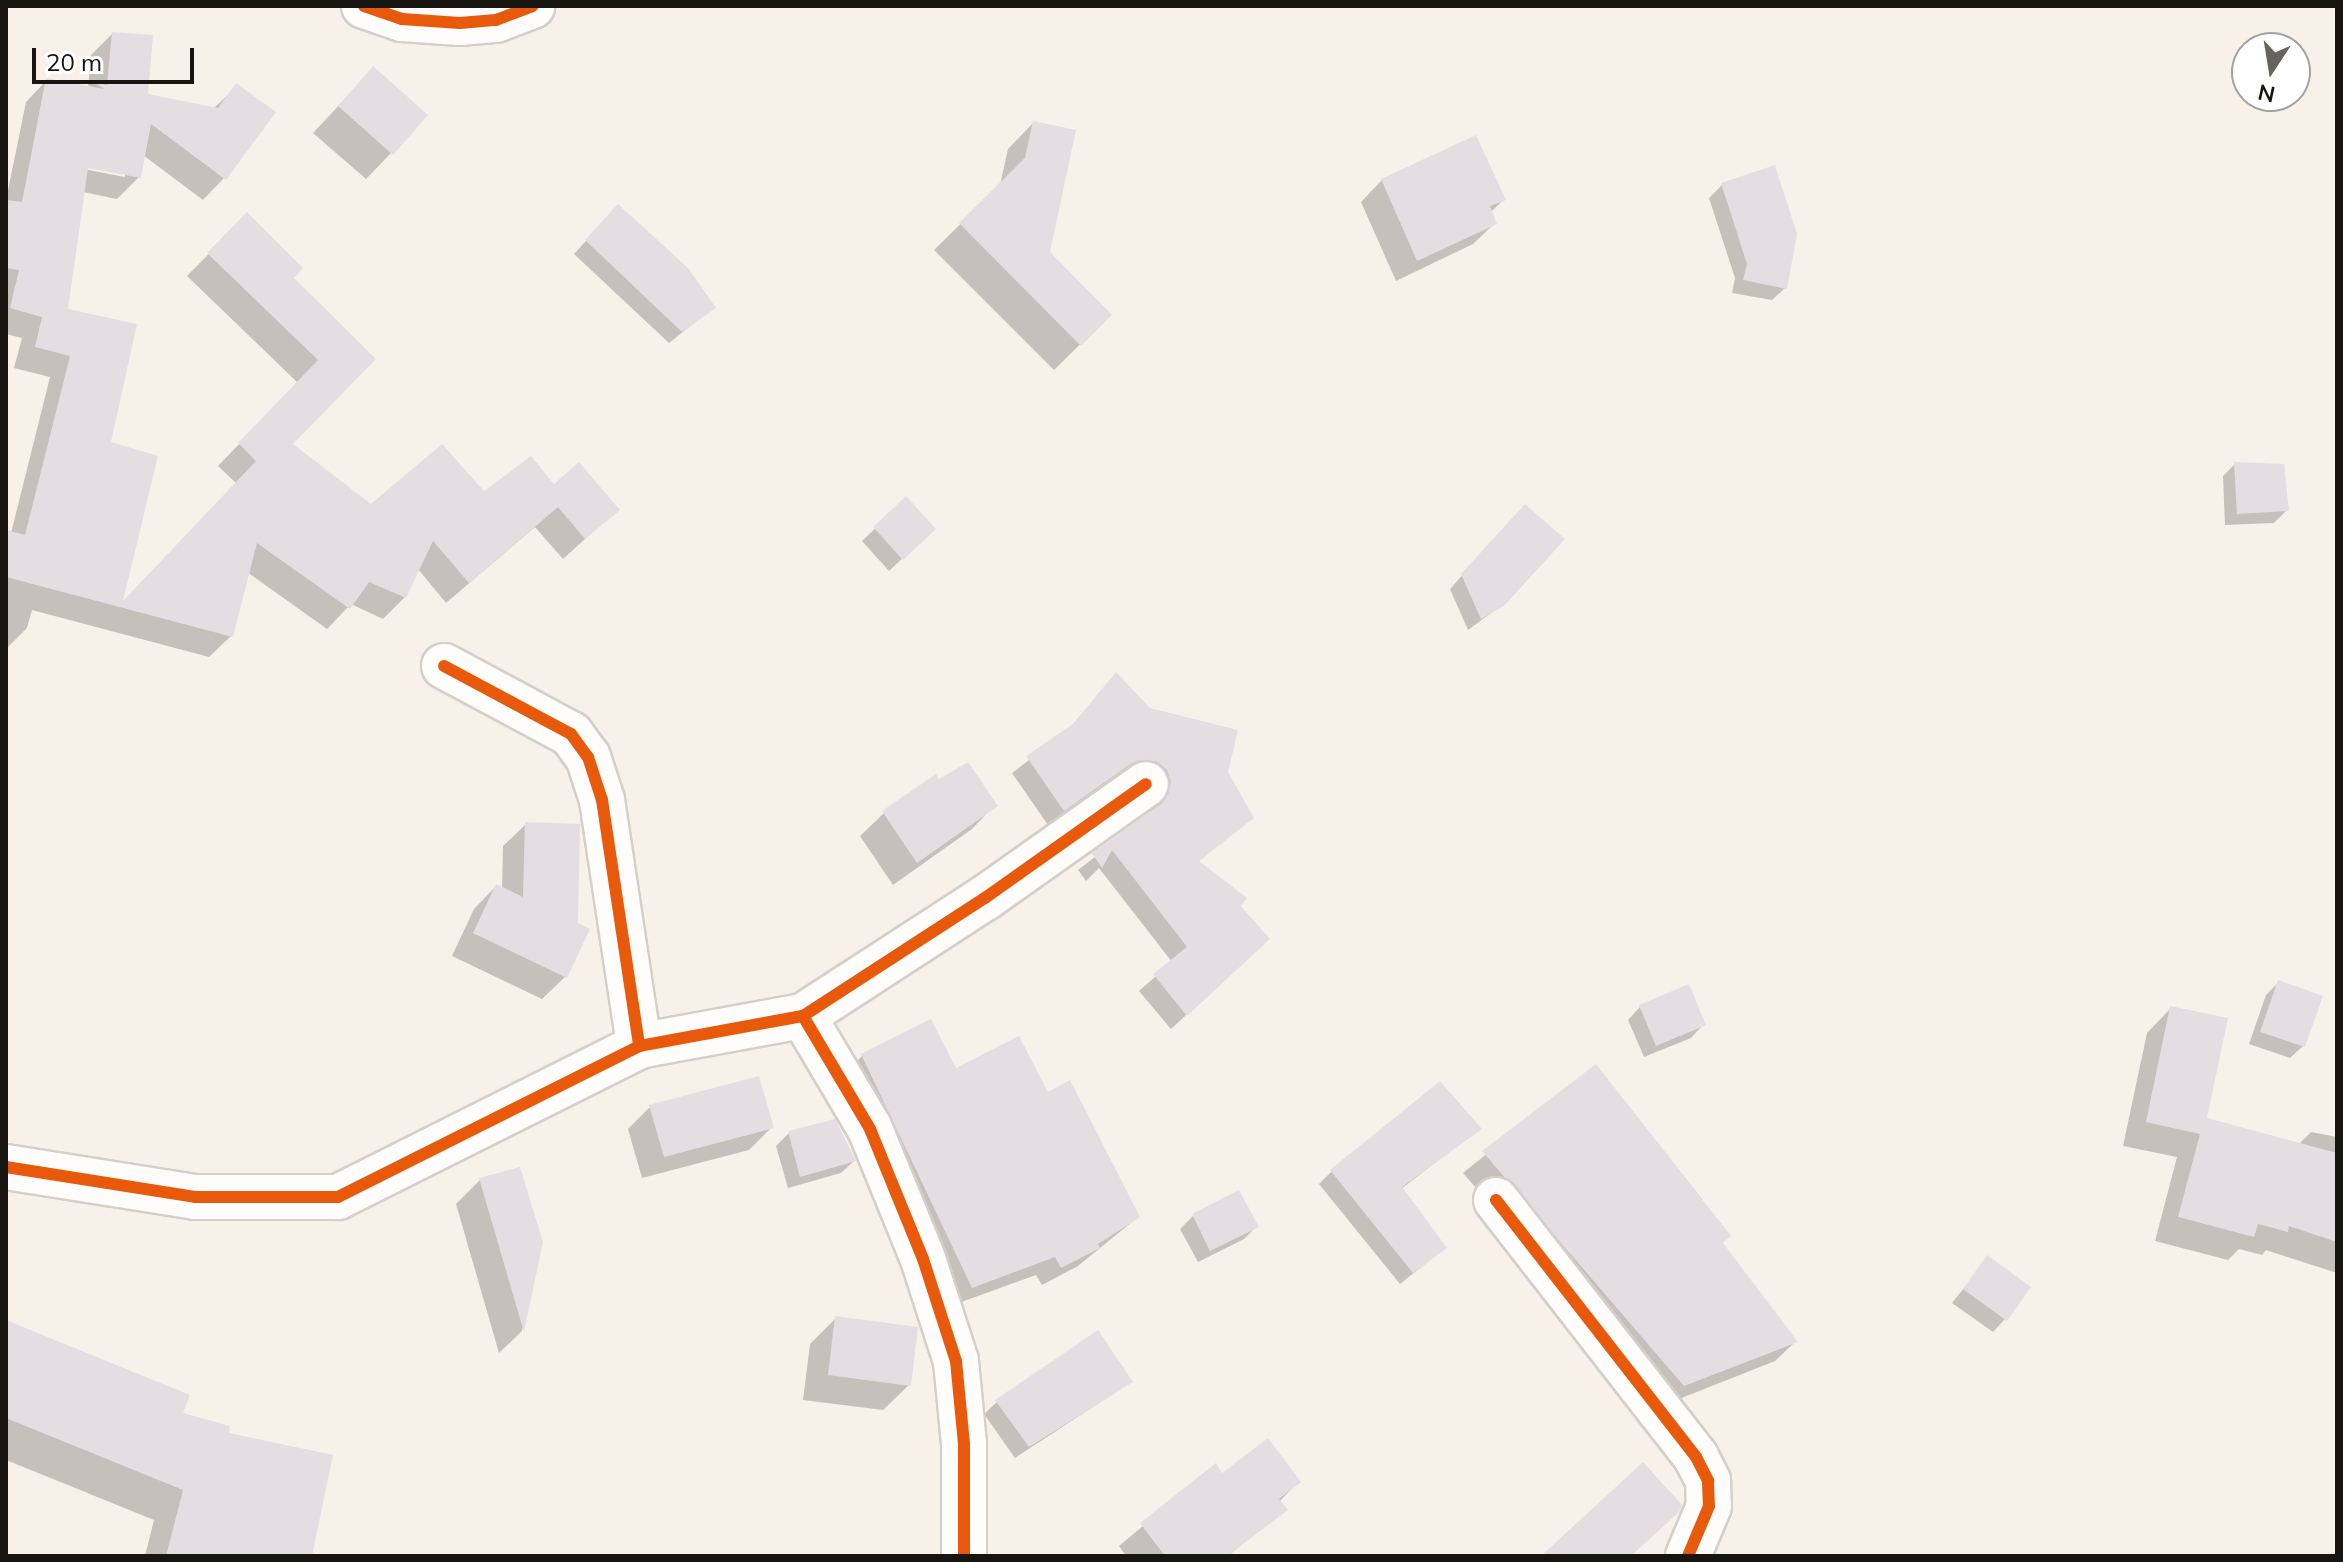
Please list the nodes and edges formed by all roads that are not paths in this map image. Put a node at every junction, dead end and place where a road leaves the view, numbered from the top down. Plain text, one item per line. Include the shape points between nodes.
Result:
1 (364, 6) edge
2 (532, 6) edge
3 (444, 666) dead end
4 (1146, 784) dead end
5 (803, 1016) junction
6 (639, 1046) junction
7 (6, 1167) edge
8 (1496, 1200) dead end
9 (964, 1556) edge
10 (1688, 1556) edge

1 - 2 street via 402,19 460,23 496,20
3 - 6 street via 571,734 588,757 602,800
4 - 5 street via 985,898
5 - 6 street
5 - 9 street via 870,1129 923,1259 956,1361 964,1444
6 - 7 street via 338,1197 195,1197
8 - 10 street via 1696,1457 1708,1481 1709,1506

